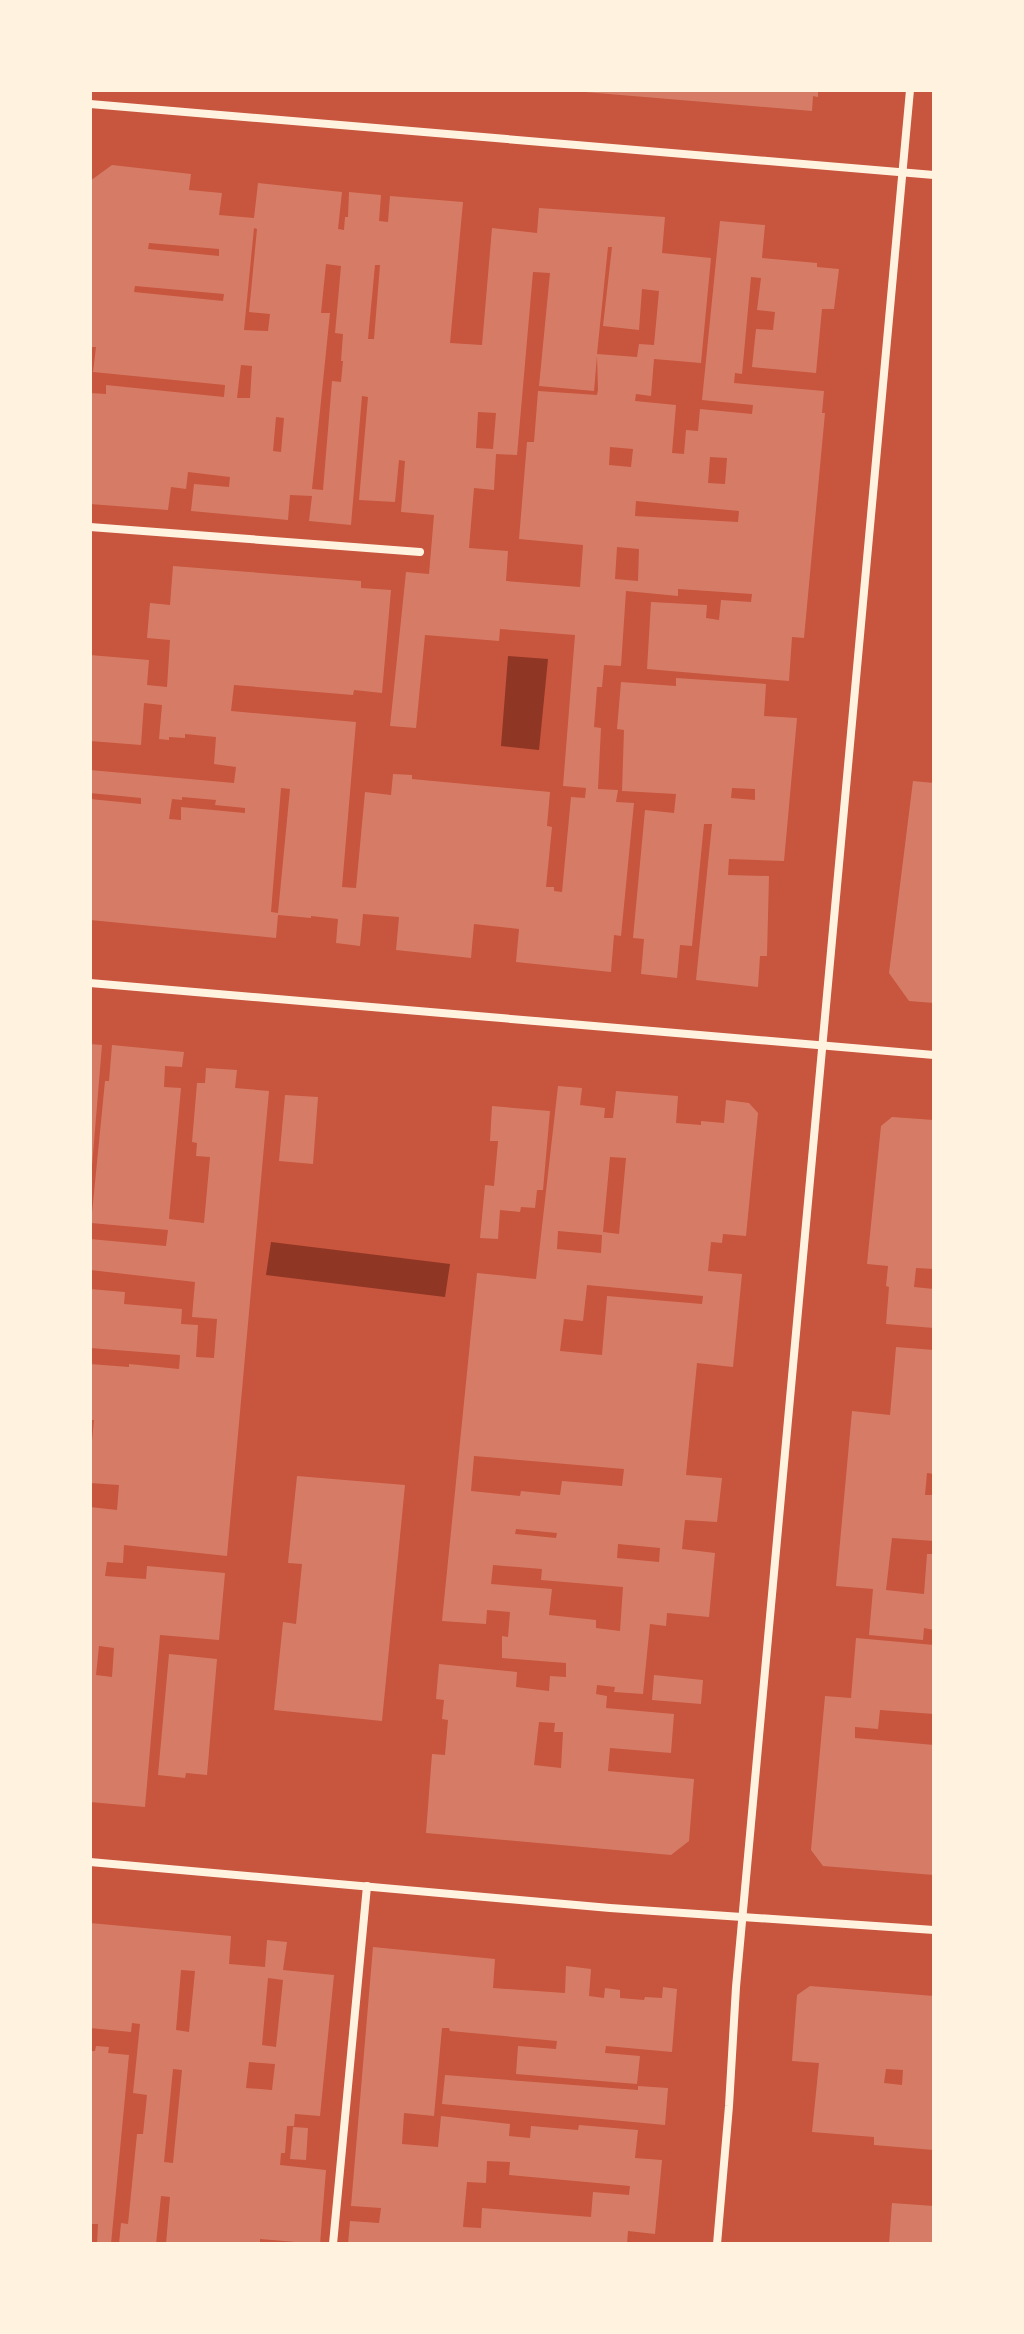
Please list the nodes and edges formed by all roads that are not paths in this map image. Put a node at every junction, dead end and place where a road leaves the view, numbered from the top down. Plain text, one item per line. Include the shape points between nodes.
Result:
1 (910, 90) edge
2 (90, 104) edge
3 (902, 172) junction
4 (934, 175) edge
5 (90, 527) edge
6 (420, 552) dead end
7 (90, 983) edge
8 (822, 1046) junction
9 (934, 1055) edge
10 (90, 1862) edge
11 (367, 1886) junction
12 (744, 1916) junction
13 (934, 1930) edge
14 (333, 2244) edge
15 (717, 2244) edge

1 - 3 street
2 - 3 street
3 - 4 street
3 - 8 street
5 - 6 street
7 - 8 street
8 - 9 street
8 - 12 street
10 - 11 street
11 - 12 street
11 - 14 street
12 - 13 street
12 - 15 street

